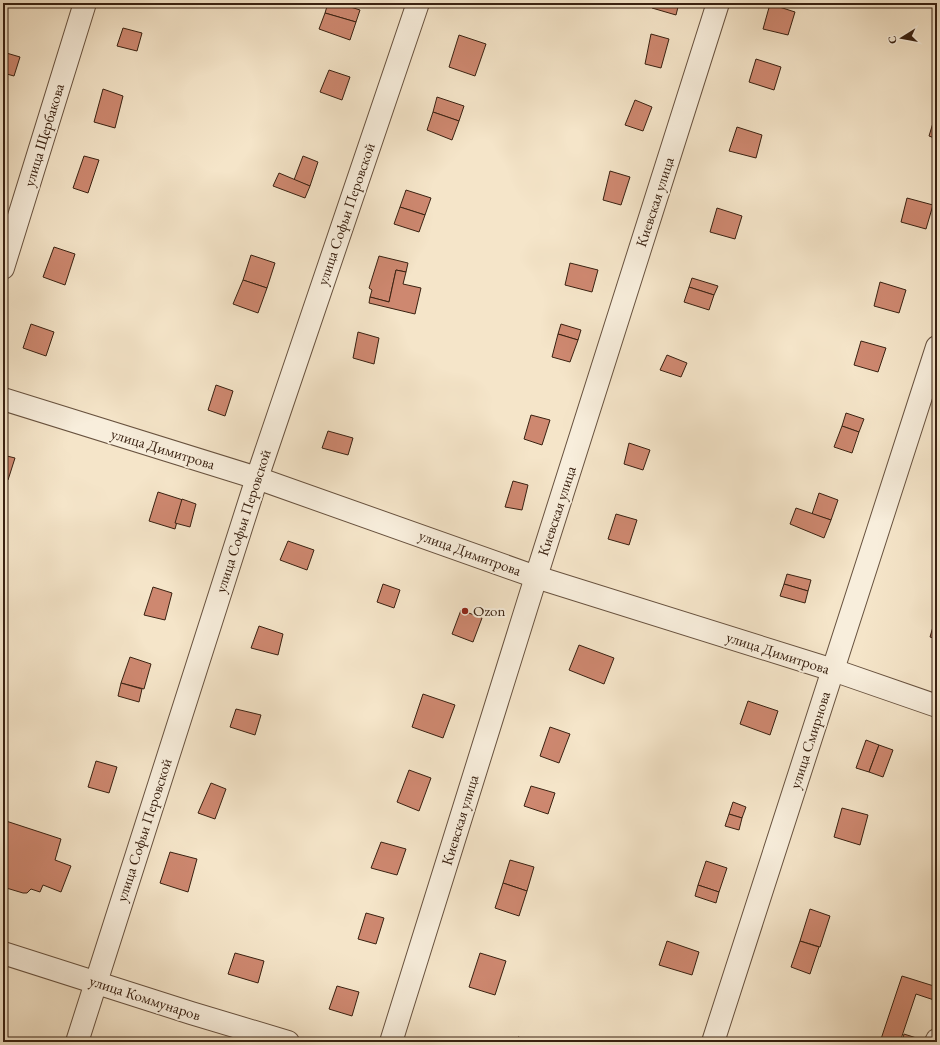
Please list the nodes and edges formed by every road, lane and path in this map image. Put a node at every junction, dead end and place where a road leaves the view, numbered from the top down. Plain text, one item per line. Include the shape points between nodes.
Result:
1 (85, 3) edge
2 (418, 3) edge
3 (718, 3) edge
4 (3, 268) edge
5 (937, 347) edge
6 (3, 399) edge
7 (257, 478) junction
8 (536, 577) junction
9 (833, 670) junction
10 (937, 706) edge
11 (3, 953) edge
12 (95, 982) junction
13 (77, 1042) edge
14 (288, 1042) edge
15 (391, 1042) edge
16 (713, 1042) edge

1 - 4 street, улица Щербакова
2 - 7 street, улица Софьи Перовской
3 - 8 street, Киевская улица
5 - 9 street, улица Смирнова
6 - 7 street, улица Димитрова
7 - 8 street, улица Димитрова
7 - 12 street, улица Софьи Перовской
8 - 9 street, улица Димитрова
8 - 15 street, Киевская улица
9 - 10 street, улица Димитрова
9 - 16 street, улица Смирнова
11 - 12 street, улица Коммунаров
12 - 13 street, улица Софьи Перовской
12 - 14 street, улица Коммунаров

